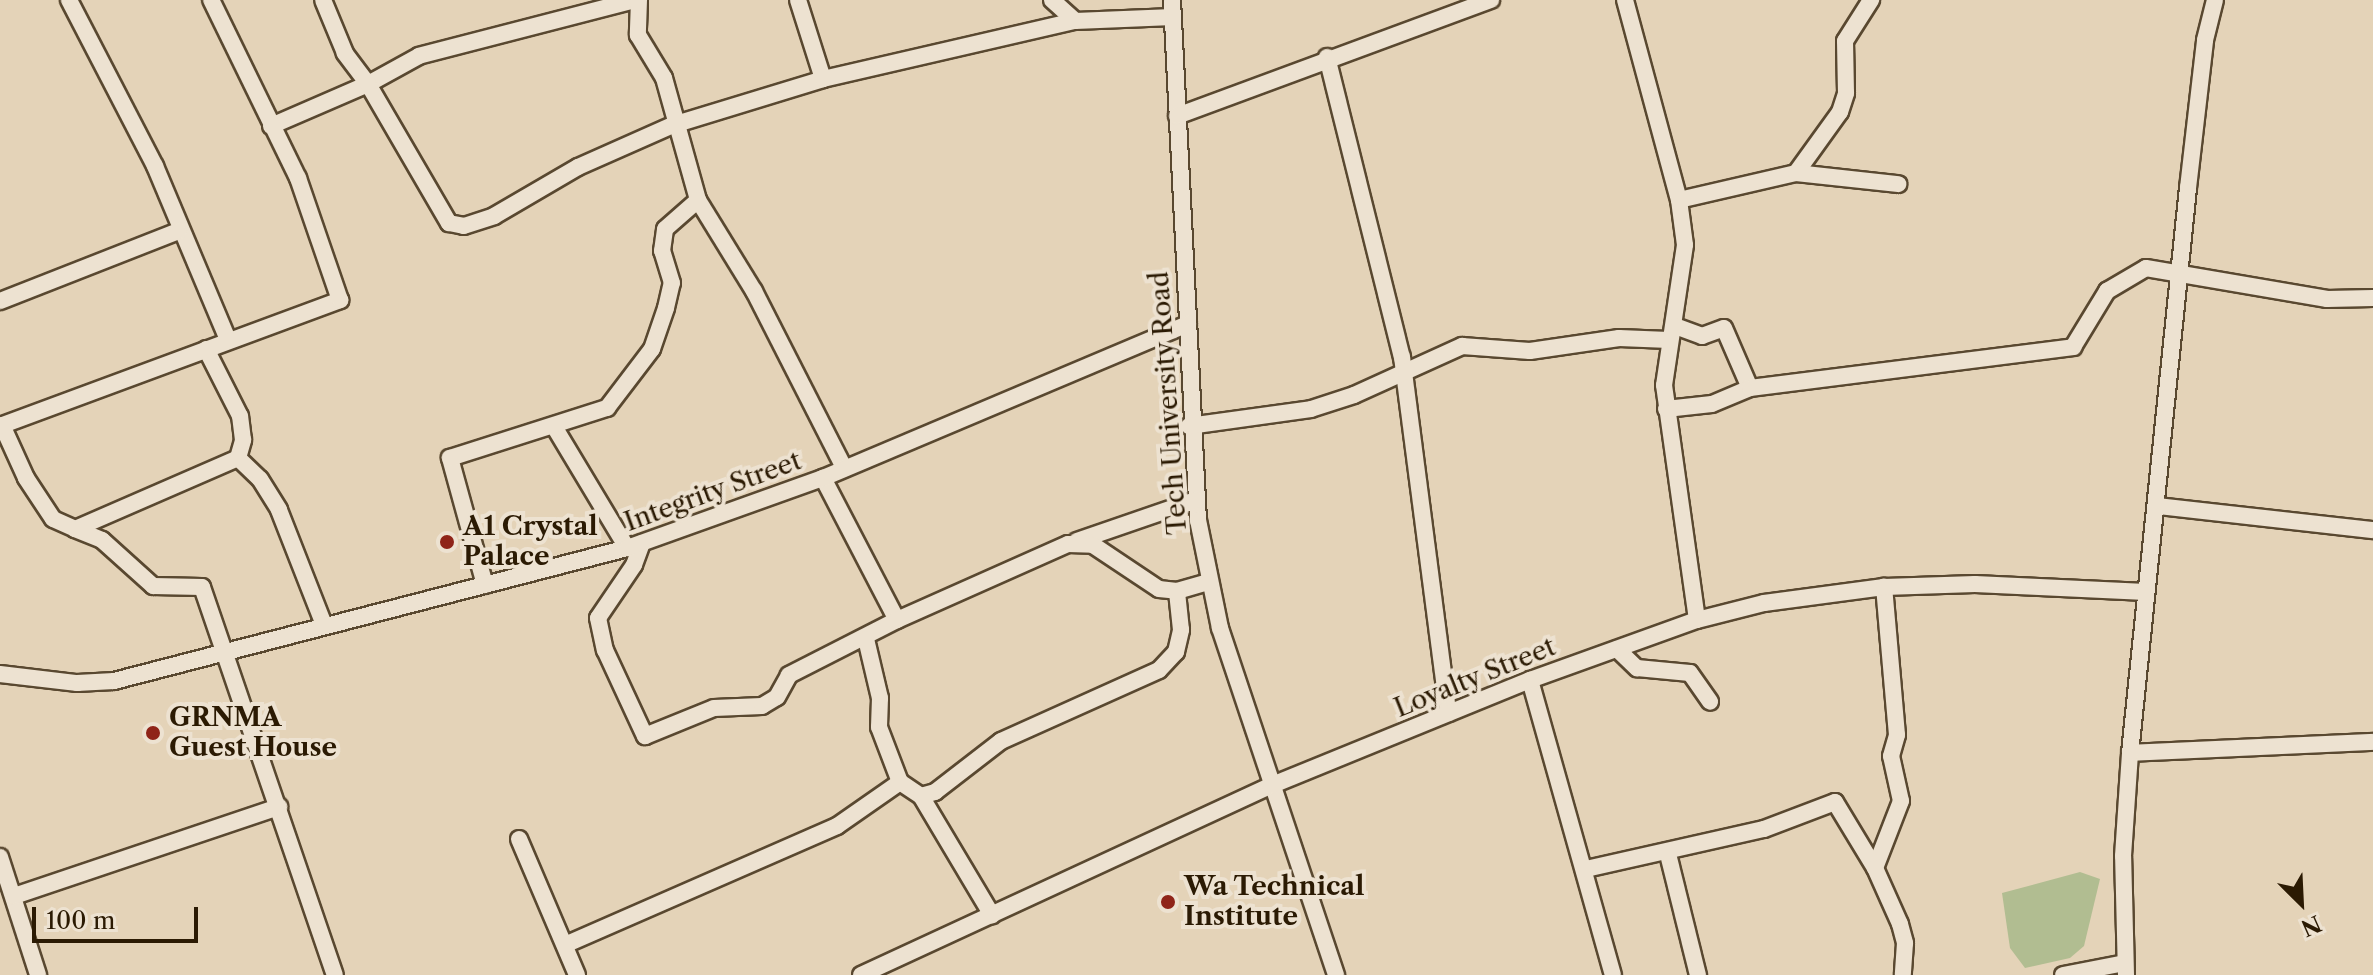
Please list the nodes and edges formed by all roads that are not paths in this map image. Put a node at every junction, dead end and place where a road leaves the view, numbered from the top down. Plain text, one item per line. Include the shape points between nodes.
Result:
1 (69, 0) edge
2 (211, 0) edge
3 (323, 0) edge
4 (637, 0) edge
5 (798, 0) edge
6 (1052, 0) edge
7 (1491, 0) edge
8 (1625, 0) edge
9 (1871, 0) edge
10 (2215, 0) edge
11 (1173, 8) edge
12 (1075, 21) junction
13 (1327, 57) junction
14 (823, 79) junction
15 (368, 84) junction
16 (1177, 116) junction
17 (673, 125) junction
18 (271, 126) junction
19 (1796, 173) junction
20 (1898, 184) dead end
21 (698, 200) junction
22 (1679, 200) junction
23 (179, 231) junction
24 (2180, 275) junction
25 (2373, 298) edge
26 (0, 301) edge
27 (1188, 324) junction
28 (1672, 333) junction
29 (228, 340) junction
30 (206, 349) junction
31 (1404, 372) junction
32 (1750, 388) junction
33 (1666, 409) junction
34 (1, 425) edge
35 (1189, 426) junction
36 (555, 428) junction
37 (238, 458) junction
38 (844, 468) junction
39 (823, 478) junction
40 (1196, 500) junction
41 (2158, 506) junction
42 (75, 529) junction
43 (2373, 530) edge
44 (1068, 544) junction
45 (635, 546) junction
46 (1209, 582) junction
47 (485, 585) junction
48 (1884, 587) junction
49 (1177, 591) junction
50 (2146, 592) junction
51 (897, 620) junction
52 (1697, 620) junction
53 (324, 625) junction
54 (866, 639) junction
55 (1617, 649) junction
56 (228, 652) junction
57 (0, 674) edge
58 (1530, 680) junction
59 (1710, 702) dead end
60 (1448, 713) junction
61 (2373, 742) edge
62 (2130, 753) junction
63 (900, 782) junction
64 (1270, 786) junction
65 (921, 796) junction
66 (279, 807) junction
67 (519, 839) dead end
68 (1668, 854) junction
69 (0, 857) edge
70 (1875, 868) junction
71 (1586, 869) junction
72 (14, 896) junction
73 (992, 915) junction
74 (567, 944) junction
75 (2125, 969) edge
76 (38, 975) edge
77 (335, 975) edge
78 (577, 975) edge
79 (861, 975) edge
80 (1336, 975) edge
81 (1613, 975) edge
82 (1698, 975) edge
83 (1903, 975) edge
84 (2063, 975) edge

1 - 23 street via 155,166
2 - 18 street
3 - 15 street via 345,53
4 - 15 street via 419,56
4 - 17 street via 638,35 664,78
5 - 14 street
6 - 12 street
7 - 13 street
8 - 22 street
9 - 19 street via 1845,41 1846,93 1840,112
10 - 24 street via 2205,40
11 - 12 street
11 - 16 street, Tech University Road
12 - 14 street
13 - 16 street
13 - 31 street
14 - 17 street
15 - 17 street via 449,223 464,226
15 - 18 street
16 - 27 street, Tech University Road
17 - 21 street
18 - 29 street via 298,178 340,300
19 - 20 street
19 - 22 street
21 - 36 street via 665,229 662,251 672,283 652,349 607,408
21 - 38 street via 754,291
22 - 28 street via 1685,245
23 - 26 street
23 - 29 street
24 - 25 street via 2327,299
24 - 32 street via 2146,268 2128,274 2107,291 2073,347
24 - 41 street
27 - 35 street, Tech University Road
27 - 38 street, Integrity Street
28 - 31 street via 1530,351 1462,346
28 - 32 street via 1702,336 1724,328
28 - 33 street
29 - 30 street
30 - 34 street
30 - 37 street via 240,416 243,440
31 - 35 street via 1311,409
31 - 60 street
32 - 33 street via 1712,404
33 - 52 street
34 - 42 street via 53,519
35 - 40 street, Tech University Road
36 - 45 street
36 - 47 street via 450,458
37 - 42 street
37 - 53 street via 260,479 279,510
38 - 39 street, Integrity Street
39 - 45 street, Integrity Street
39 - 51 street
40 - 44 street
40 - 46 street, Tech University Road
41 - 43 street
41 - 50 street
42 - 56 street via 102,540 153,586 202,587
44 - 49 street via 1093,545 1149,585
44 - 51 street
45 - 47 street, Integrity Street
45 - 54 street via 634,565 598,618 605,650 645,736 714,708 762,706 777,697 789,675
46 - 49 street
46 - 64 street, Tech University Road
47 - 53 street, Integrity Street
48 - 50 street, Loyalty Street via 1975,584
48 - 52 street, Loyalty Street via 1764,603
48 - 70 street via 1897,735 1891,756 1901,801
49 - 65 street via 1181,630 1176,652 1159,670 1001,741 935,792
50 - 62 street
51 - 54 street
52 - 55 street, Loyalty Street
53 - 56 street, Integrity Street
54 - 63 street via 880,698 879,727
55 - 58 street, Loyalty Street
55 - 59 street via 1637,668 1690,673
56 - 57 street, Integrity Street via 114,681 77,683
56 - 66 street
58 - 60 street, Loyalty Street
58 - 71 street
60 - 64 street, Loyalty Street
61 - 62 street
62 - 75 street via 2123,856
63 - 65 street
63 - 74 street via 837,826
64 - 73 street, Loyalty Street
64 - 80 street, Tech University Road
65 - 73 street
66 - 72 street
66 - 77 street
67 - 74 street
68 - 70 street via 1764,829 1835,802
68 - 71 street
68 - 82 street
69 - 72 street
70 - 83 street via 1905,943
71 - 81 street
72 - 76 street
73 - 79 street, Loyalty Street
74 - 78 street
75 - 84 street

